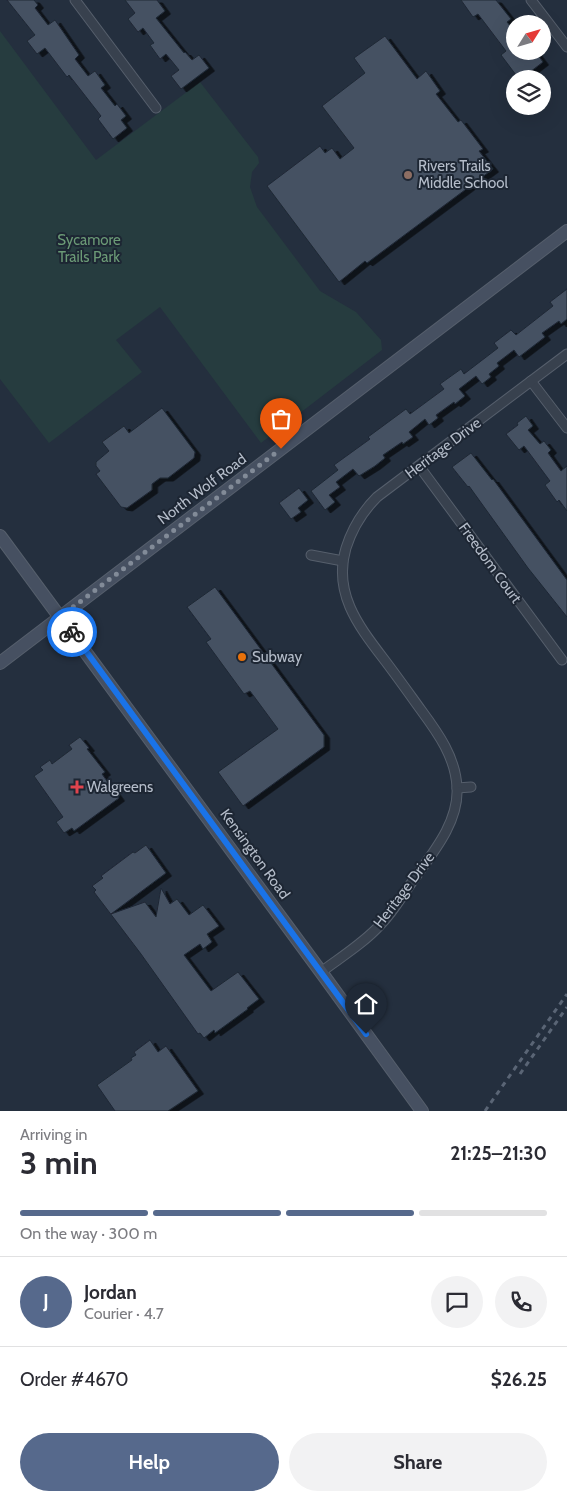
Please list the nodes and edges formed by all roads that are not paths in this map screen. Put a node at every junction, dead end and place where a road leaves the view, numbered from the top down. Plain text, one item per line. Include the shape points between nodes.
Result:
1 (75, 0) edge
2 (532, 0) edge
3 (567, 47) edge
4 (156, 108) dead end
5 (567, 231) edge
6 (567, 354) edge
7 (531, 380) junction
8 (567, 428) edge
9 (419, 466) junction
10 (0, 536) edge
11 (311, 555) dead end
12 (343, 560) junction
13 (60, 617) junction
14 (562, 660) dead end
15 (0, 663) edge
16 (471, 787) dead end
17 (457, 788) junction
18 (321, 972) junction
19 (422, 1111) edge

1 - 4 street
2 - 3 street
5 - 13 main road, North Wolf Road
6 - 7 street, Heritage Drive
7 - 8 street
7 - 9 street, Heritage Drive
9 - 12 street, Heritage Drive via 368,506 349,539
9 - 14 street, Freedom Court
10 - 13 main road, Kensington Road
11 - 12 street
12 - 17 street, Heritage Drive via 344,590 355,619 440,736 451,760
13 - 15 main road, North Wolf Road
13 - 18 main road, Kensington Road
16 - 17 street
17 - 18 street, Heritage Drive via 452,816 440,843 392,910 371,934
18 - 19 main road, Kensington Road

